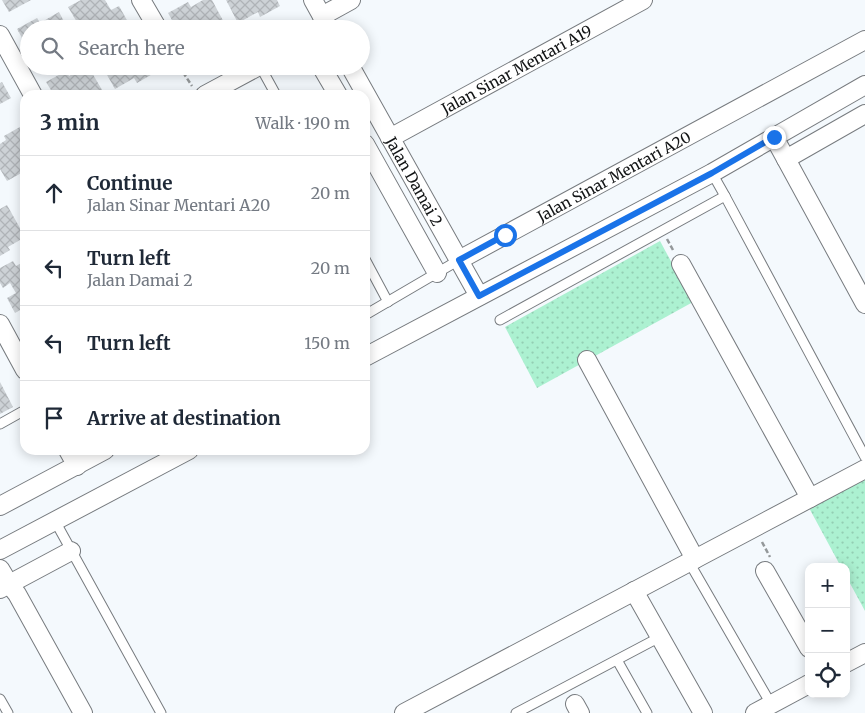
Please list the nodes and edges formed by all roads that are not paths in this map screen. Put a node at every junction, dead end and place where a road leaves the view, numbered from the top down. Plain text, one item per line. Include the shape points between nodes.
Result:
1 (141, 0) edge
2 (313, 0) edge
3 (351, 0) edge
4 (643, 0) edge
5 (153, 20) edge
6 (323, 20) edge
7 (330, 20) edge
8 (0, 35) edge
9 (865, 40) edge
10 (20, 71) edge
11 (22, 75) edge
12 (238, 75) edge
13 (265, 75) edge
14 (327, 75) edge
15 (355, 75) edge
16 (865, 85) edge
17 (30, 90) edge
18 (201, 90) edge
19 (273, 90) edge
20 (335, 90) edge
21 (363, 90) edge
22 (370, 102) edge
23 (862, 118) edge
24 (774, 137) junction
25 (390, 138) junction
26 (370, 153) edge
27 (786, 159) junction
28 (712, 173) junction
29 (724, 196) junction
30 (459, 260) junction
31 (681, 264) dead end
32 (370, 268) edge
33 (437, 273) junction
34 (479, 296) junction
35 (388, 302) junction
36 (865, 304) edge
37 (370, 312) edge
38 (500, 320) dead end
39 (3, 335) edge
40 (370, 354) edge
41 (587, 360) dead end
42 (20, 362) edge
43 (20, 413) edge
44 (0, 424) edge
45 (85, 455) edge
46 (180, 455) edge
47 (865, 457) edge
48 (72, 458) edge
49 (865, 469) edge
50 (810, 498) junction
51 (0, 506) edge
52 (55, 521) junction
53 (0, 550) edge
54 (71, 551) junction
55 (692, 560) junction
56 (0, 569) edge
57 (765, 571) road end
58 (4, 586) edge
59 (634, 591) junction
60 (660, 637) junction
61 (805, 641) edge
62 (865, 653) edge
63 (617, 660) junction
64 (850, 661) edge
65 (805, 686) edge
66 (0, 699) edge
67 (771, 704) junction
68 (521, 712) edge
69 (8, 713) edge
70 (83, 713) edge
71 (161, 713) edge
72 (404, 713) edge
73 (647, 713) edge
74 (703, 713) edge
75 (754, 713) edge

1 - 5 street
2 - 6 street
3 - 7 street
4 - 25 street, Jalan Sinar Mentari A19
8 - 10 street
9 - 30 street, Jalan Sinar Mentari A20
11 - 17 street
12 - 18 street
13 - 19 lane
14 - 20 street
15 - 21 street, Jalan Damai 2
16 - 24 street
22 - 25 street, Jalan Damai 2
23 - 27 street
24 - 27 street
24 - 28 street
25 - 30 street, Jalan Damai 2
26 - 33 street
27 - 36 street
28 - 29 lane
28 - 34 street
29 - 38 lane
29 - 47 lane
30 - 33 lane, Jalan Sinar Mentari A20
30 - 34 street, Jalan Damai 2
31 - 50 street
32 - 35 lane
33 - 35 lane, Jalan Sinar Mentari A20
34 - 40 street
35 - 37 lane, Jalan Sinar Mentari A20
39 - 42 street
41 - 55 street
43 - 44 lane
45 - 48 street
46 - 52 street
48 - 51 street
49 - 50 street
50 - 55 street
52 - 53 street
52 - 54 lane
54 - 58 street
54 - 71 lane
55 - 59 street
55 - 67 lane
56 - 58 street
57 - 61 street
58 - 70 street via 17,594
59 - 60 street
59 - 72 street
60 - 63 lane
60 - 74 street
62 - 64 street
63 - 68 lane
63 - 73 lane
65 - 67 street
66 - 69 lane
67 - 75 street

